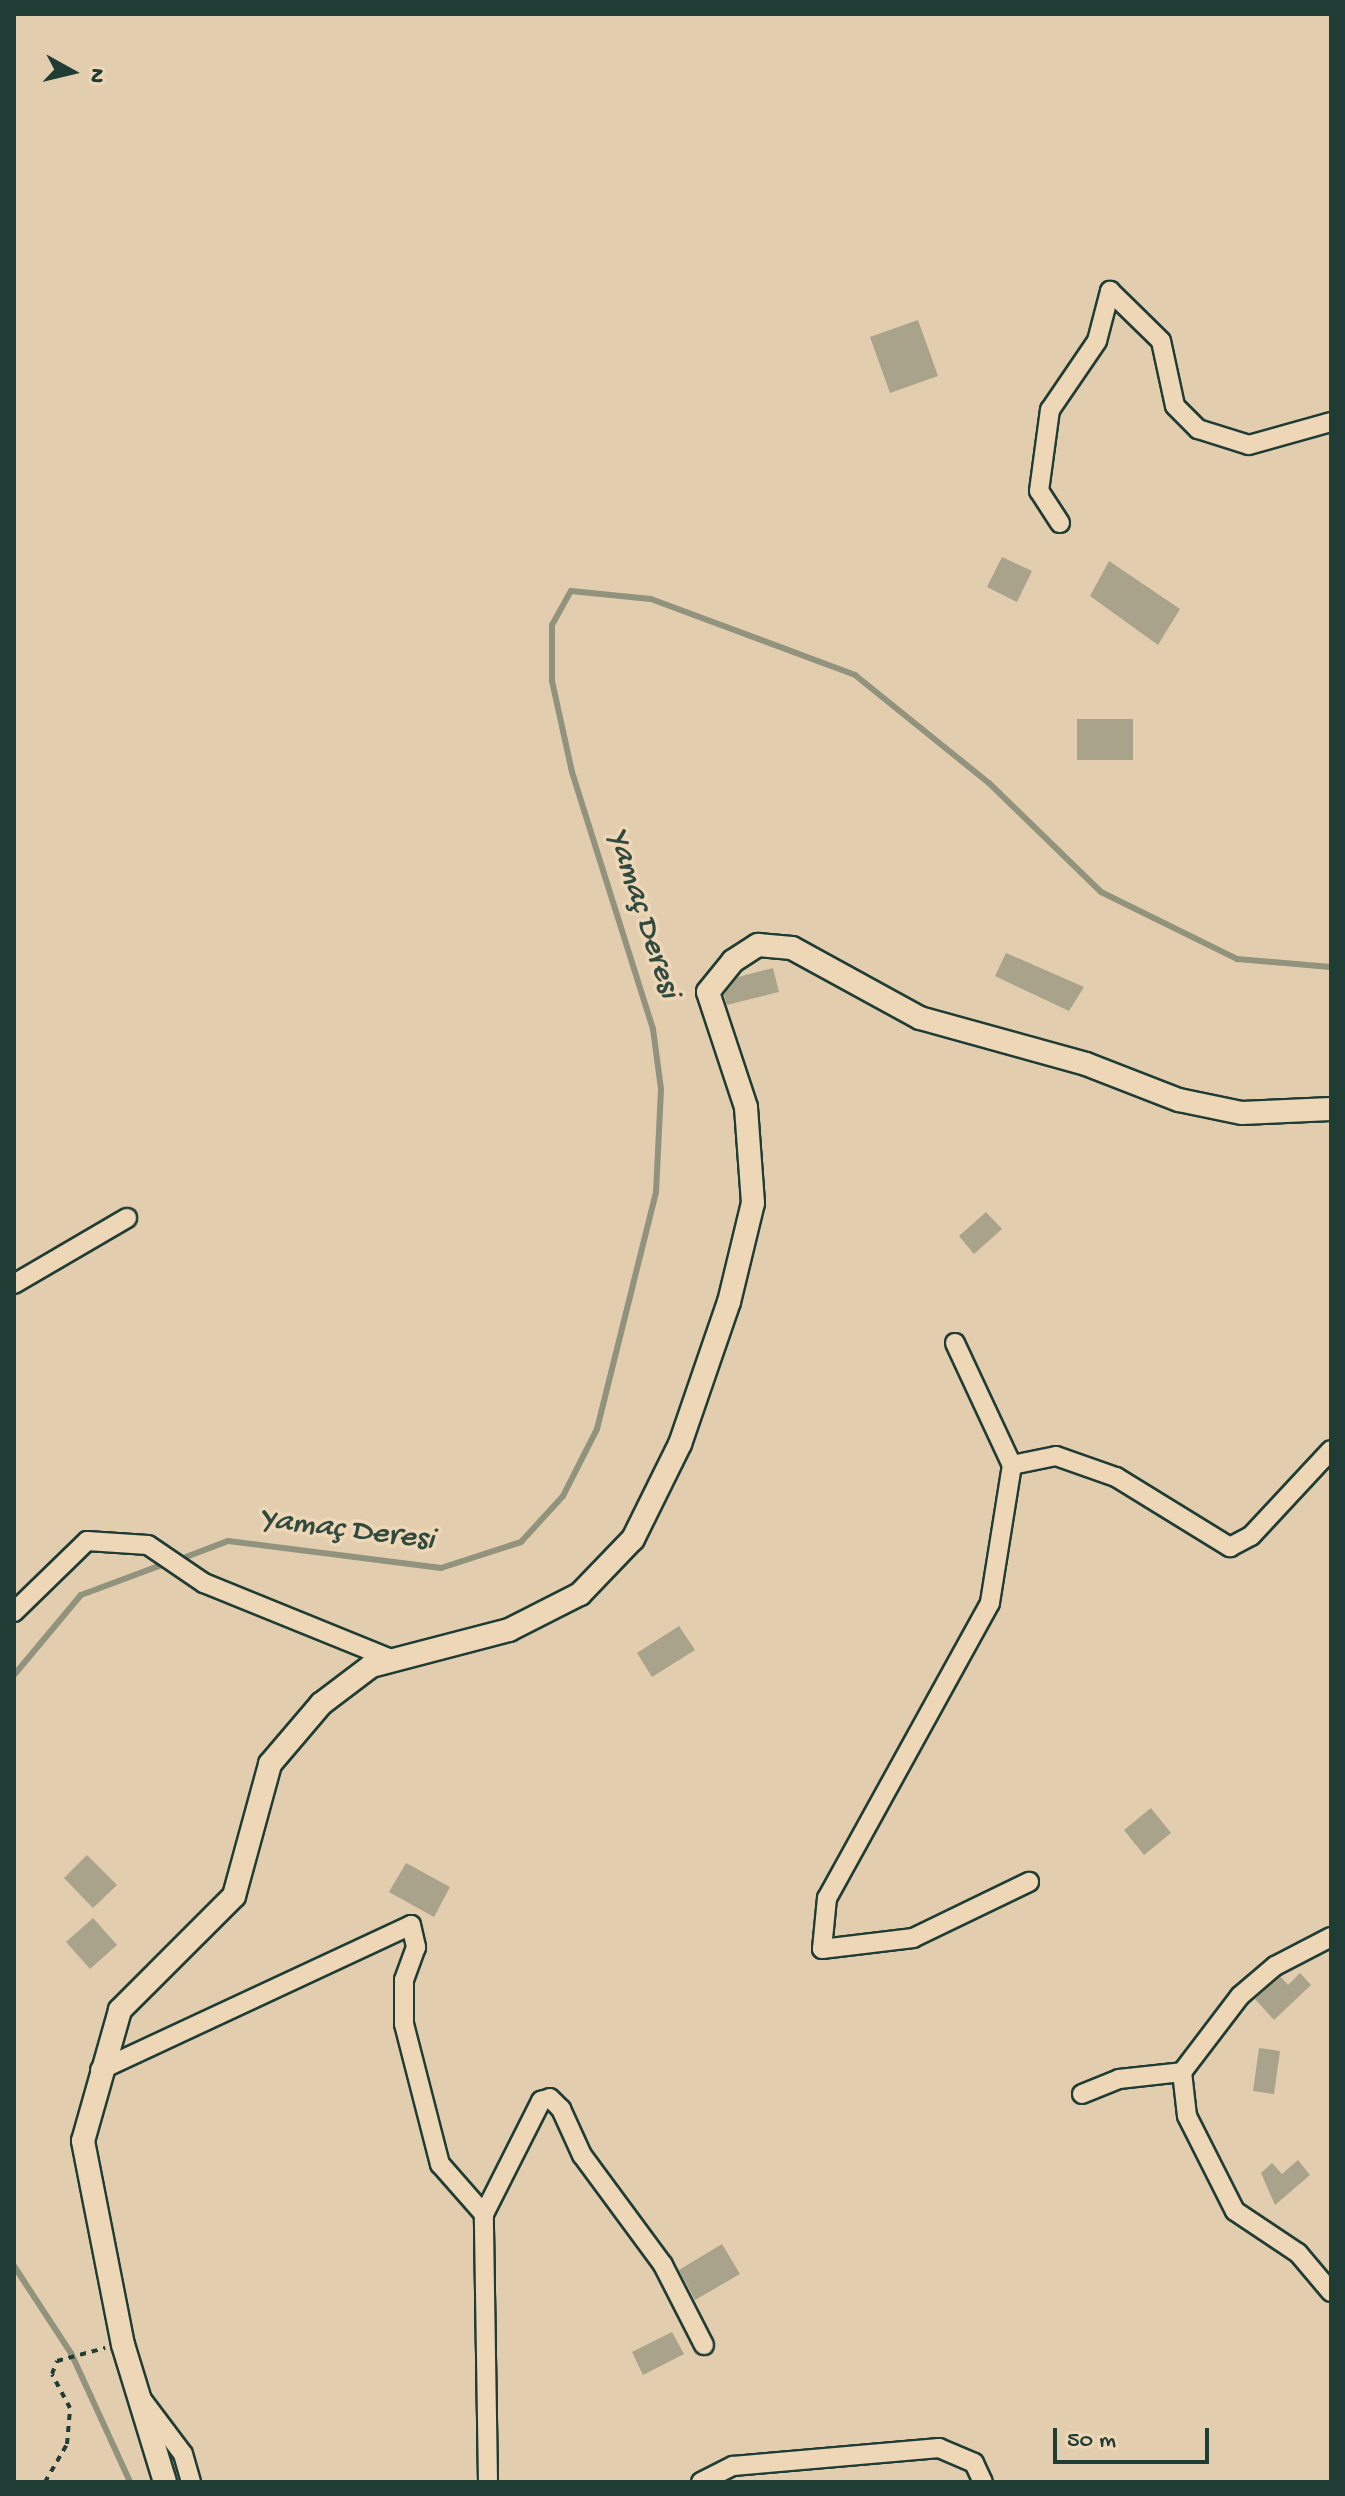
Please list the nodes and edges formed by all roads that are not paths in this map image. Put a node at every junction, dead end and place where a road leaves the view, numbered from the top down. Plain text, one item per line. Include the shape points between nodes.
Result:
1 (1331, 422) edge
2 (1060, 523) dead end
3 (1331, 1109) edge
4 (127, 1218) dead end
5 (14, 1284) edge
6 (955, 1343) dead end
7 (1331, 1450) edge
8 (1012, 1465) junction
9 (15, 1606) edge
10 (398, 1662) junction
11 (1029, 1882) dead end
12 (1331, 1937) edge
13 (100, 2070) junction
14 (1182, 2072) junction
15 (1082, 2094) dead end
16 (484, 2214) junction
17 (1331, 2292) edge
18 (704, 2345) dead end
19 (139, 2395) junction
20 (485, 2481) edge
21 (165, 2482) edge
22 (191, 2482) edge
23 (701, 2482) edge
24 (983, 2482) edge

1 - 2 street via 1249,445 1198,429 1175,406 1161,341 1110,291 1097,341 1050,410 1039,491
3 - 10 street via 1242,1113 1179,1100 1071,1059 961,1033 842,969 792,948 758,945 708,992 746,1107 753,1203 729,1302 680,1444 633,1539 580,1594 509,1630
4 - 5 street
6 - 8 street
7 - 8 street via 1251,1536 1230,1547 1116,1477 1056,1456
8 - 11 street via 990,1603 827,1898 822,1949 913,1938
9 - 10 street via 87,1541 148,1545 204,1583
10 - 13 street via 371,1666 321,1704 270,1764 234,1896 120,2010
12 - 14 street via 1275,1966 1240,1996
13 - 16 street via 411,1925 416,1947 404,1980 404,2024 440,2164
13 - 19 street via 83,2141
14 - 15 street via 1119,2079
14 - 17 street via 1187,2116 1235,2211 1298,2253
16 - 18 street via 541,2101 550,2098 582,2155 663,2265
16 - 20 street
19 - 21 street
19 - 22 street via 183,2454
23 - 24 street via 733,2466 939,2448 974,2463

